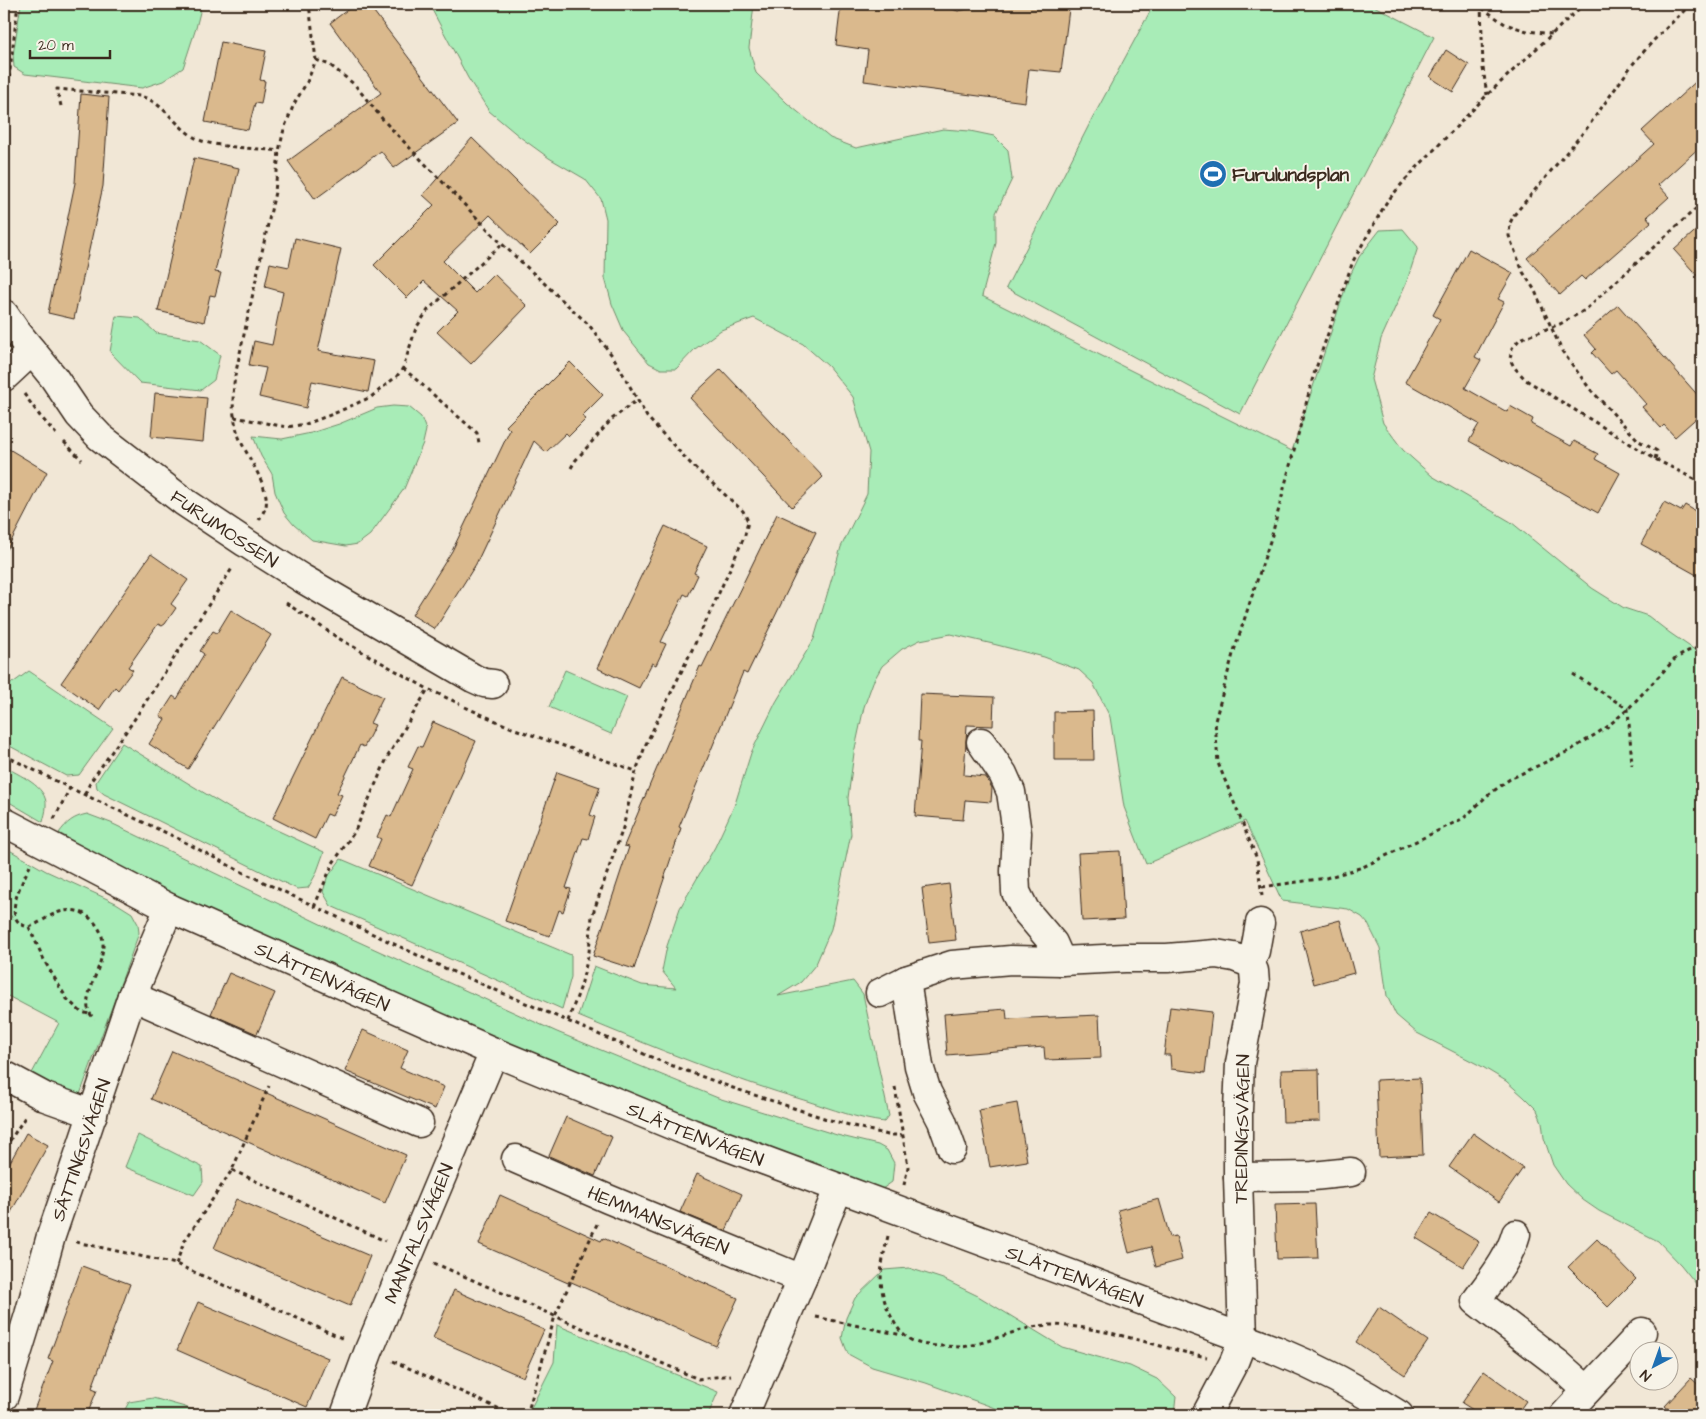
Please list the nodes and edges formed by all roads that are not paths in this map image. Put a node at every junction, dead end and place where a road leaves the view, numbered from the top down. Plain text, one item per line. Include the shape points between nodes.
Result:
1 (4, 314) edge
2 (32, 351) junction
3 (4, 377) edge
4 (493, 684) dead end
5 (981, 742) dead end
6 (4, 822) edge
7 (169, 908) junction
8 (1260, 923) road end
9 (1061, 961) junction
10 (1250, 963) junction
11 (906, 980) junction
12 (880, 993) dead end
13 (132, 996) junction
14 (494, 1052) junction
15 (4, 1075) edge
16 (93, 1114) junction
17 (419, 1123) dead end
18 (952, 1149) dead end
19 (516, 1158) dead end
20 (1351, 1172) dead end
21 (1238, 1177) junction
22 (838, 1189) junction
23 (1516, 1234) dead end
24 (802, 1279) junction
25 (1642, 1332) dead end
26 (1238, 1350) junction
27 (1587, 1390) junction
28 (4, 1396) edge
29 (345, 1415) edge
30 (744, 1415) edge
31 (1206, 1415) edge
32 (1399, 1415) edge
33 (1564, 1415) edge

1 - 2 street, FURUMOSSEN
2 - 3 street
2 - 4 street, FURUMOSSEN via 79,415 100,437 183,501 303,579 473,678
5 - 9 street via 1011,792 1017,833 1016,892 1025,910 1054,944
6 - 7 street, SLÄTTENVÄGEN
7 - 13 street, SÄTTINGSVÄGEN
7 - 14 street, SLÄTTENVÄGEN
8 - 10 street
9 - 10 street via 1216,954
9 - 11 street via 1011,960 952,965
10 - 21 street, TREDINGSVÄGEN via 1255,984 1240,1063
11 - 12 street
11 - 18 street via 919,1066
13 - 16 street, SÄTTINGSVÄGEN
13 - 17 street
14 - 22 street, SLÄTTENVÄGEN
14 - 29 street, MANTALSVÄGEN via 409,1252
15 - 16 street via 45,1097
16 - 28 street, SÄTTINGSVÄGEN via 51,1236
19 - 24 street, HEMMANSVÄGEN
20 - 21 street
21 - 26 street, TREDINGSVÄGEN
22 - 24 street
22 - 26 street, SLÄTTENVÄGEN via 989,1243
23 - 27 street via 1506,1258 1476,1302 1557,1363
24 - 30 street
25 - 27 street
26 - 31 street
26 - 32 street, SLÄTTENVÄGEN via 1323,1371
27 - 33 street

